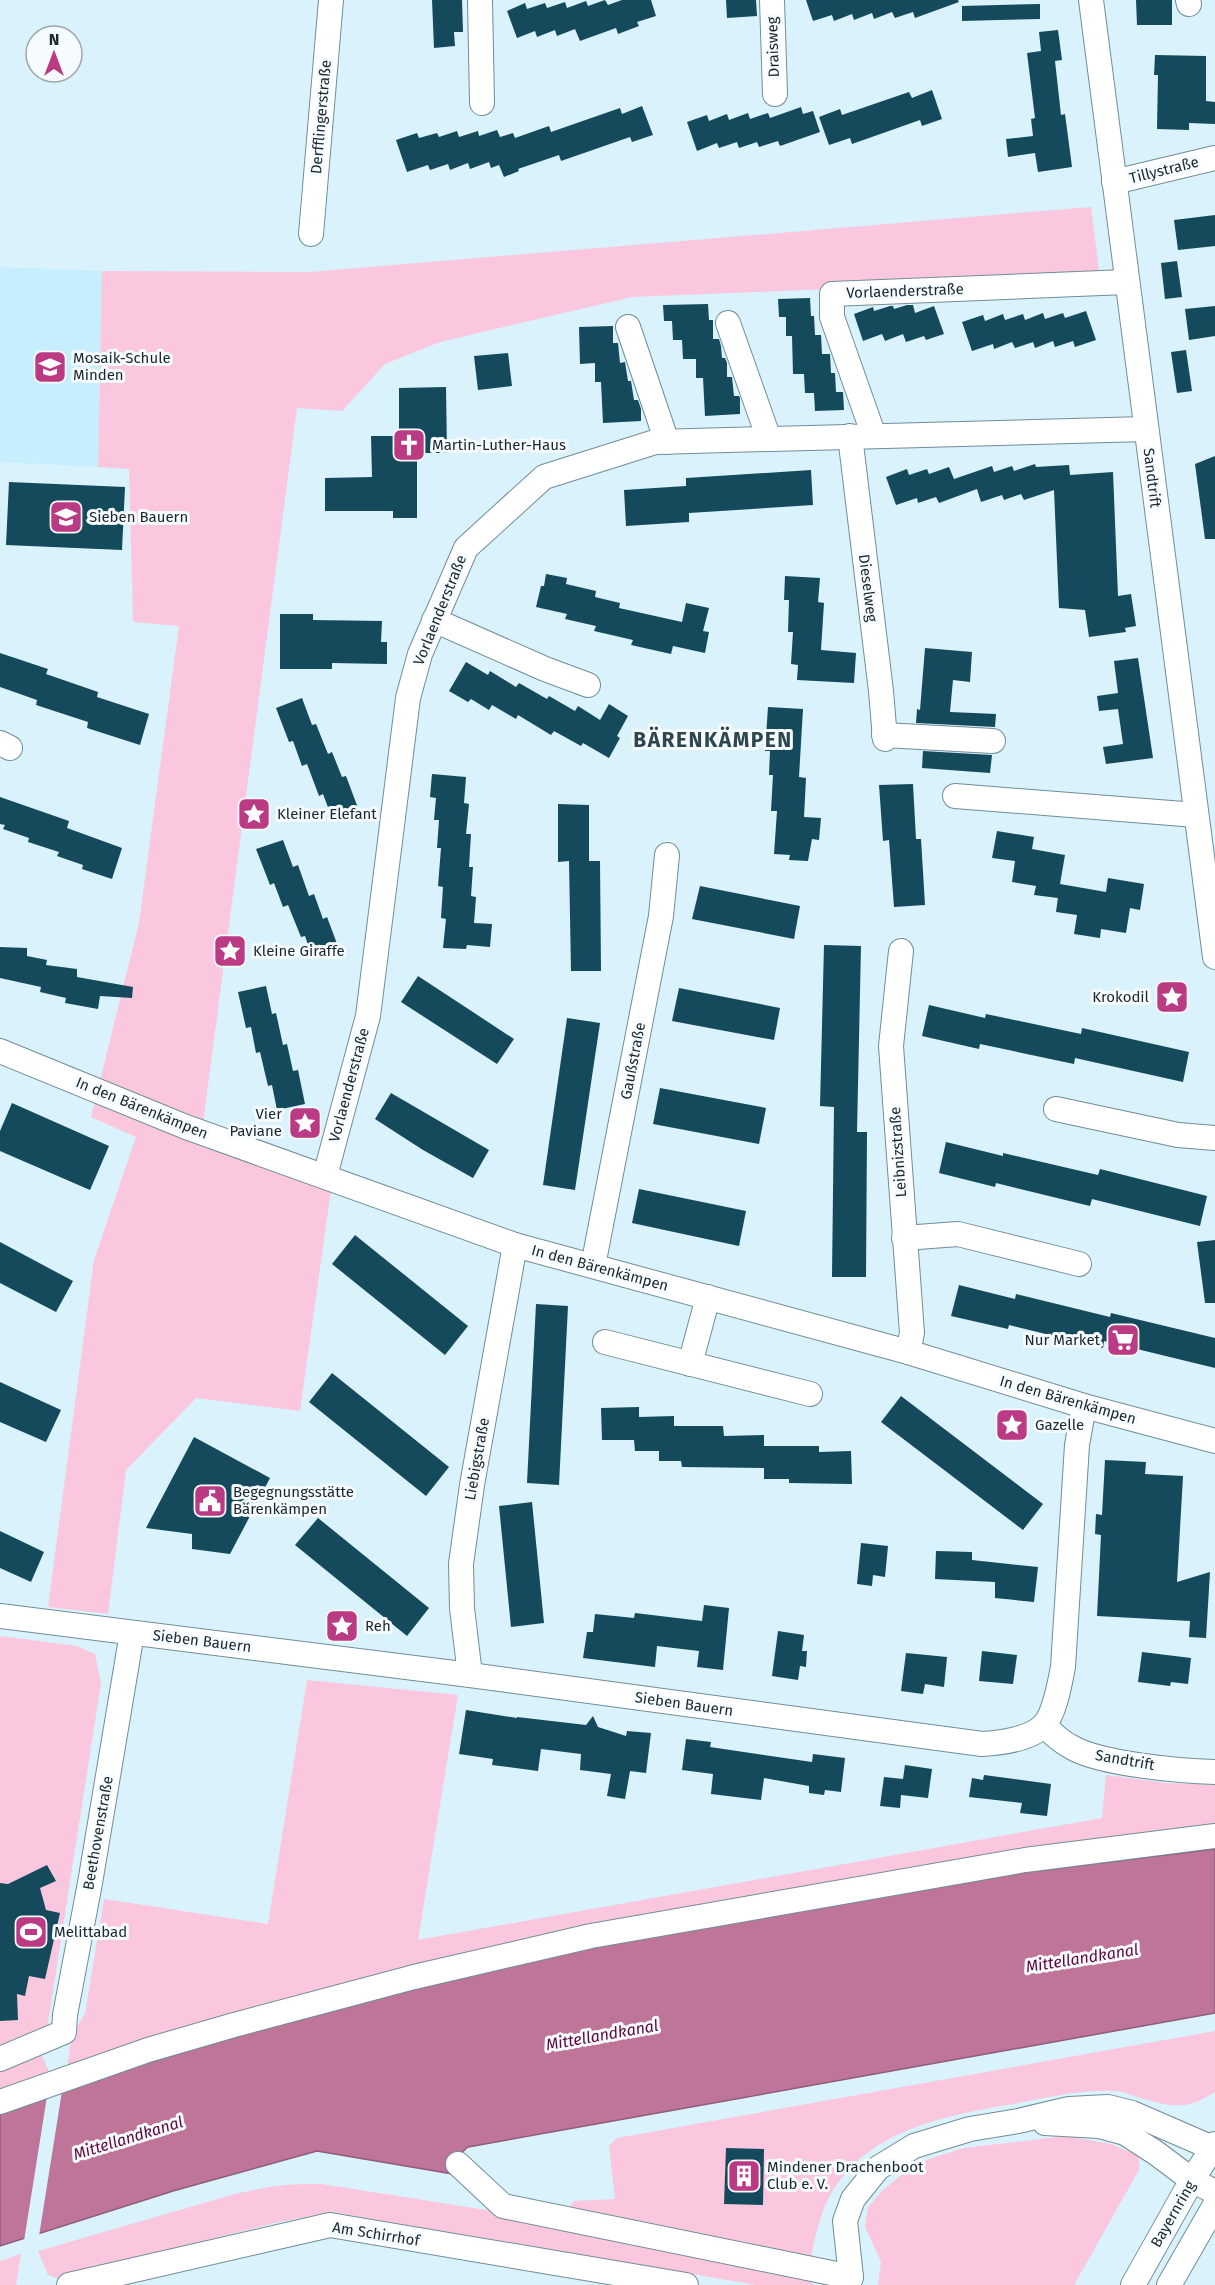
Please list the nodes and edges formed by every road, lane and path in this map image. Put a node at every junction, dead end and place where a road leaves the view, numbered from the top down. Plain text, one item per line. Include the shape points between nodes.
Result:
1 (331, 0) edge
2 (480, 0) edge
3 (772, 0) edge
4 (1091, 0) edge
5 (775, 94) dead end
6 (482, 103) dead end
7 (1215, 158) edge
8 (1114, 182) junction
9 (311, 234) dead end
10 (1126, 282) junction
11 (728, 323) dead end
12 (628, 327) dead end
13 (1146, 429) junction
14 (850, 436) junction
15 (874, 436) junction
16 (769, 439) junction
17 (667, 441) junction
18 (434, 620) junction
19 (588, 685) dead end
20 (993, 741) dead end
21 (956, 796) dead end
22 (1196, 815) junction
23 (667, 855) dead end
24 (901, 951) dead end
25 (1215, 957) edge
26 (0, 1051) edge
27 (1056, 1110) dead end
28 (1215, 1138) edge
29 (325, 1176) junction
30 (903, 1238) junction
31 (515, 1245) junction
32 (1079, 1264) dead end
33 (593, 1266) junction
34 (708, 1297) junction
35 (605, 1342) dead end
36 (908, 1352) junction
37 (690, 1364) junction
38 (810, 1394) dead end
39 (1084, 1406) junction
40 (1215, 1441) edge
41 (0, 1616) edge
42 (132, 1633) junction
43 (470, 1675) junction
44 (1044, 1725) junction
45 (1215, 1772) edge
46 (1215, 1836) edge
47 (0, 2059) edge
48 (0, 2102) edge
49 (1018, 2121) junction
50 (1214, 2147) edge
51 (458, 2164) dead end
52 (1192, 2180) junction
53 (1215, 2192) edge
54 (1215, 2205) edge
55 (850, 2281) edge
56 (69, 2285) edge
57 (686, 2285) edge
58 (1132, 2285) edge
59 (1169, 2285) edge

1 - 9 street, Derfflingerstraße
2 - 6 street
3 - 5 street, Draisweg
4 - 8 street, Sandtrift
7 - 8 street, Tillystraße
8 - 10 street, Sandtrift
10 - 13 street, Sandtrift
10 - 15 street, Vorlaenderstraße via 832,294 832,317
11 - 16 street
12 - 17 street
13 - 15 street, Vorlaenderstraße
13 - 22 street, Sandtrift
14 - 15 street, Vorlaenderstraße
14 - 16 street, Vorlaenderstraße
14 - 20 street, Dieselweg via 884,737
16 - 17 street, Vorlaenderstraße
17 - 18 street, Vorlaenderstraße via 544,477 466,548
18 - 19 street
18 - 29 street, Vorlaenderstraße via 408,698 368,1016
21 - 22 street
22 - 25 street, Sandtrift
23 - 33 street, Gaußstraße via 661,916
24 - 30 street, Leibnizstraße via 891,1046
26 - 29 street, In den Bärenkämpen via 186,1127
27 - 28 street via 1178,1135
29 - 31 street, In den Bärenkämpen
30 - 32 street via 958,1234
30 - 36 street, Leibnizstraße via 912,1333
31 - 33 street, In den Bärenkämpen
31 - 43 street, Liebigstraße via 461,1564
33 - 34 street, In den Bärenkämpen
34 - 36 street, In den Bärenkämpen
34 - 37 street
35 - 37 street
36 - 39 street, In den Bärenkämpen
37 - 38 street
39 - 40 street, In den Bärenkämpen
39 - 44 street via 1077,1445 1064,1667 1057,1697
41 - 42 street, Sieben Bauern
42 - 43 street, Sieben Bauern
42 - 47 street, Beethovenstraße via 64,2032
43 - 44 street, Sieben Bauern via 982,1744 1024,1736
44 - 45 street, Sandtrift via 1074,1749 1105,1759
46 - 48 street via 1025,1860 591,1936 414,1977 234,2025 148,2050
49 - 50 street via 1069,2109 1108,2107
49 - 52 street via 1099,2126 1125,2133
49 - 55 street via 970,2129 914,2146 878,2168 854,2199 845,2221
50 - 52 street, Bayernring
51 - 55 street via 503,2206
52 - 53 street
52 - 58 street, Bayernring
54 - 59 street, Bayernring
56 - 57 street, Am Schirrhof via 330,2225

